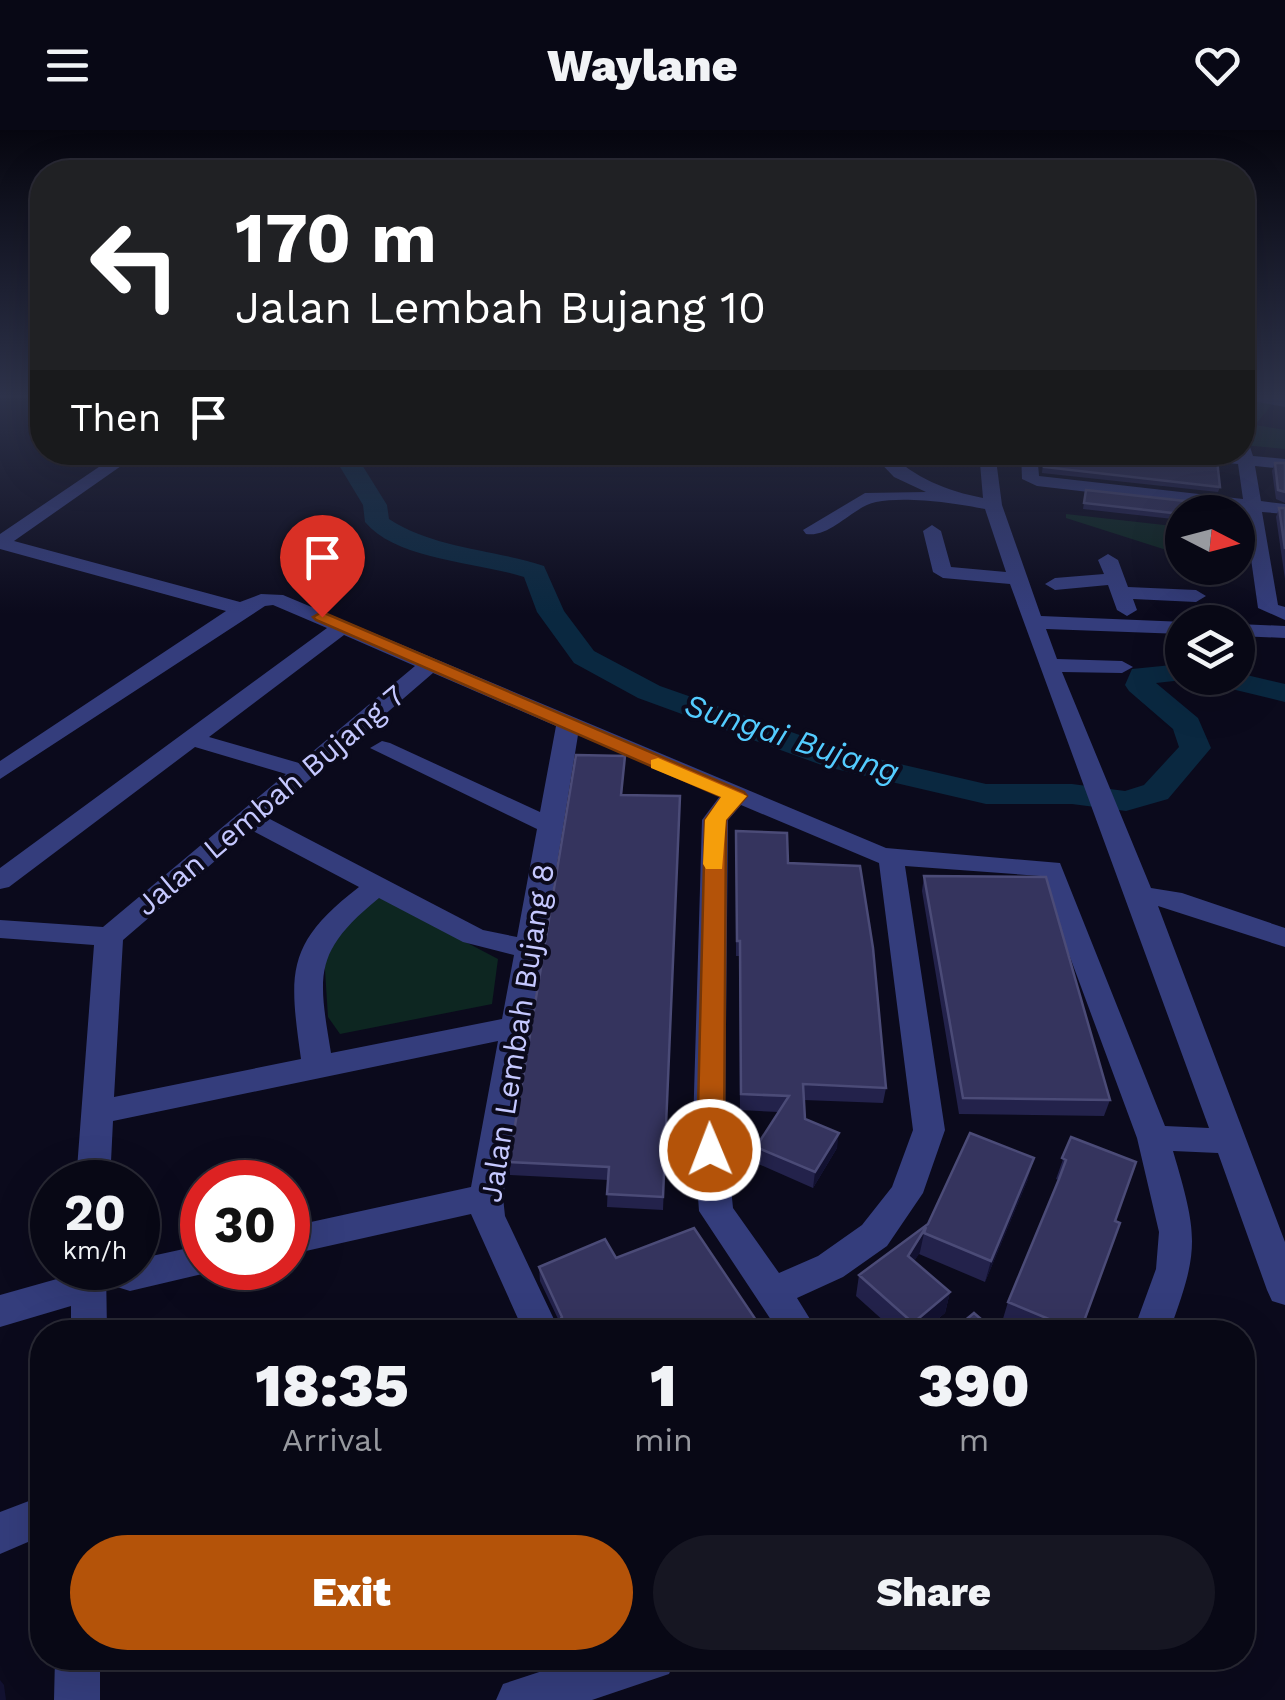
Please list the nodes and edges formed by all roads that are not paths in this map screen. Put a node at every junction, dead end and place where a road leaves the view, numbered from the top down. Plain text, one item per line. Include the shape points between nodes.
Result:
1 (111, 467) edge
2 (893, 467) edge
3 (989, 467) edge
4 (1030, 467) edge
5 (1246, 467) edge
6 (1250, 495) edge
7 (1165, 496) edge
8 (956, 498) junction
9 (993, 505) junction
10 (1255, 506) edge
11 (1285, 509) edge
12 (1255, 523) edge
13 (812, 530) dead end
14 (932, 532) dead end
15 (0, 543) edge
16 (1261, 557) junction
17 (1285, 560) edge
18 (1114, 577) junction
19 (1020, 579) junction
20 (1055, 584) dead end
21 (1196, 596) dead end
22 (242, 609) junction
23 (1285, 614) edge
24 (1034, 622) junction
25 (343, 626) junction
26 (1132, 626) junction
27 (1165, 627) edge
28 (1255, 631) edge
29 (1285, 632) edge
30 (432, 663) junction
31 (1048, 664) junction
32 (1122, 666) dead end
33 (568, 724) junction
34 (189, 738) junction
35 (382, 748) dead end
36 (301, 771) junction
37 (0, 772) edge
38 (737, 796) junction
39 (246, 817) junction
40 (550, 826) junction
41 (891, 858) junction
42 (0, 881) edge
43 (375, 888) junction
44 (1140, 895) junction
45 (0, 929) edge
46 (109, 937) junction
47 (1285, 938) edge
48 (530, 947) junction
49 (515, 1027) junction
50 (317, 1065) junction
51 (96, 1113) junction
52 (1153, 1138) junction
53 (1229, 1141) junction
54 (94, 1160) edge
55 (486, 1197) junction
56 (310, 1236) edge
57 (1281, 1271) edge
58 (53, 1290) edge
59 (89, 1290) edge
60 (770, 1293) junction
61 (0, 1311) edge
62 (89, 1320) edge
63 (536, 1320) edge
64 (791, 1320) edge
65 (1155, 1320) edge
66 (30, 1521) edge
67 (0, 1533) edge
68 (78, 1670) edge
69 (615, 1670) edge
70 (77, 1700) edge
71 (520, 1700) edge

1 - 15 street
2 - 8 street
3 - 9 street
4 - 7 street via 1037,482
5 - 6 street
8 - 9 street
8 - 13 street via 866,498
9 - 19 street
10 - 11 street
12 - 16 street
14 - 19 street via 946,573
15 - 22 street
16 - 17 street
16 - 23 street via 1268,608
18 - 20 street
18 - 21 street
18 - 26 street
19 - 24 street
22 - 25 street via 284,601
22 - 37 street
24 - 26 street
24 - 31 street
25 - 30 street
25 - 34 street
26 - 27 street
28 - 29 street
30 - 33 street
30 - 36 street, Jalan Lembah Bujang 7
31 - 32 street
31 - 44 street
33 - 38 street
33 - 40 street, Jalan Lembah Bujang 8
34 - 36 street
34 - 42 street
35 - 40 street
36 - 39 street, Jalan Lembah Bujang 7
38 - 41 street
38 - 60 street via 715,820 709,1128 716,1211
39 - 43 street
39 - 46 street, Jalan Lembah Bujang 7
40 - 48 street, Jalan Lembah Bujang 8
41 - 52 street via 1050,870
41 - 60 street via 929,1130 920,1167 883,1230 856,1254
43 - 48 street via 489,942
43 - 50 street via 339,914 308,962
44 - 47 street
44 - 53 street
45 - 46 street, Jalan Lembah Bujang 7
46 - 51 street, Jalan Lembah Bujang 7
48 - 49 street, Jalan Lembah Bujang 8
49 - 50 street
49 - 55 street, Jalan Lembah Bujang 8
50 - 51 street
51 - 54 street, Jalan Lembah Bujang 7
52 - 53 street
52 - 65 street via 1176,1232 1174,1269
53 - 57 street
55 - 56 street
55 - 63 street, Jalan Lembah Bujang 8 via 488,1216
58 - 61 street
59 - 62 street
60 - 64 street
66 - 67 street
68 - 70 street
69 - 71 street

